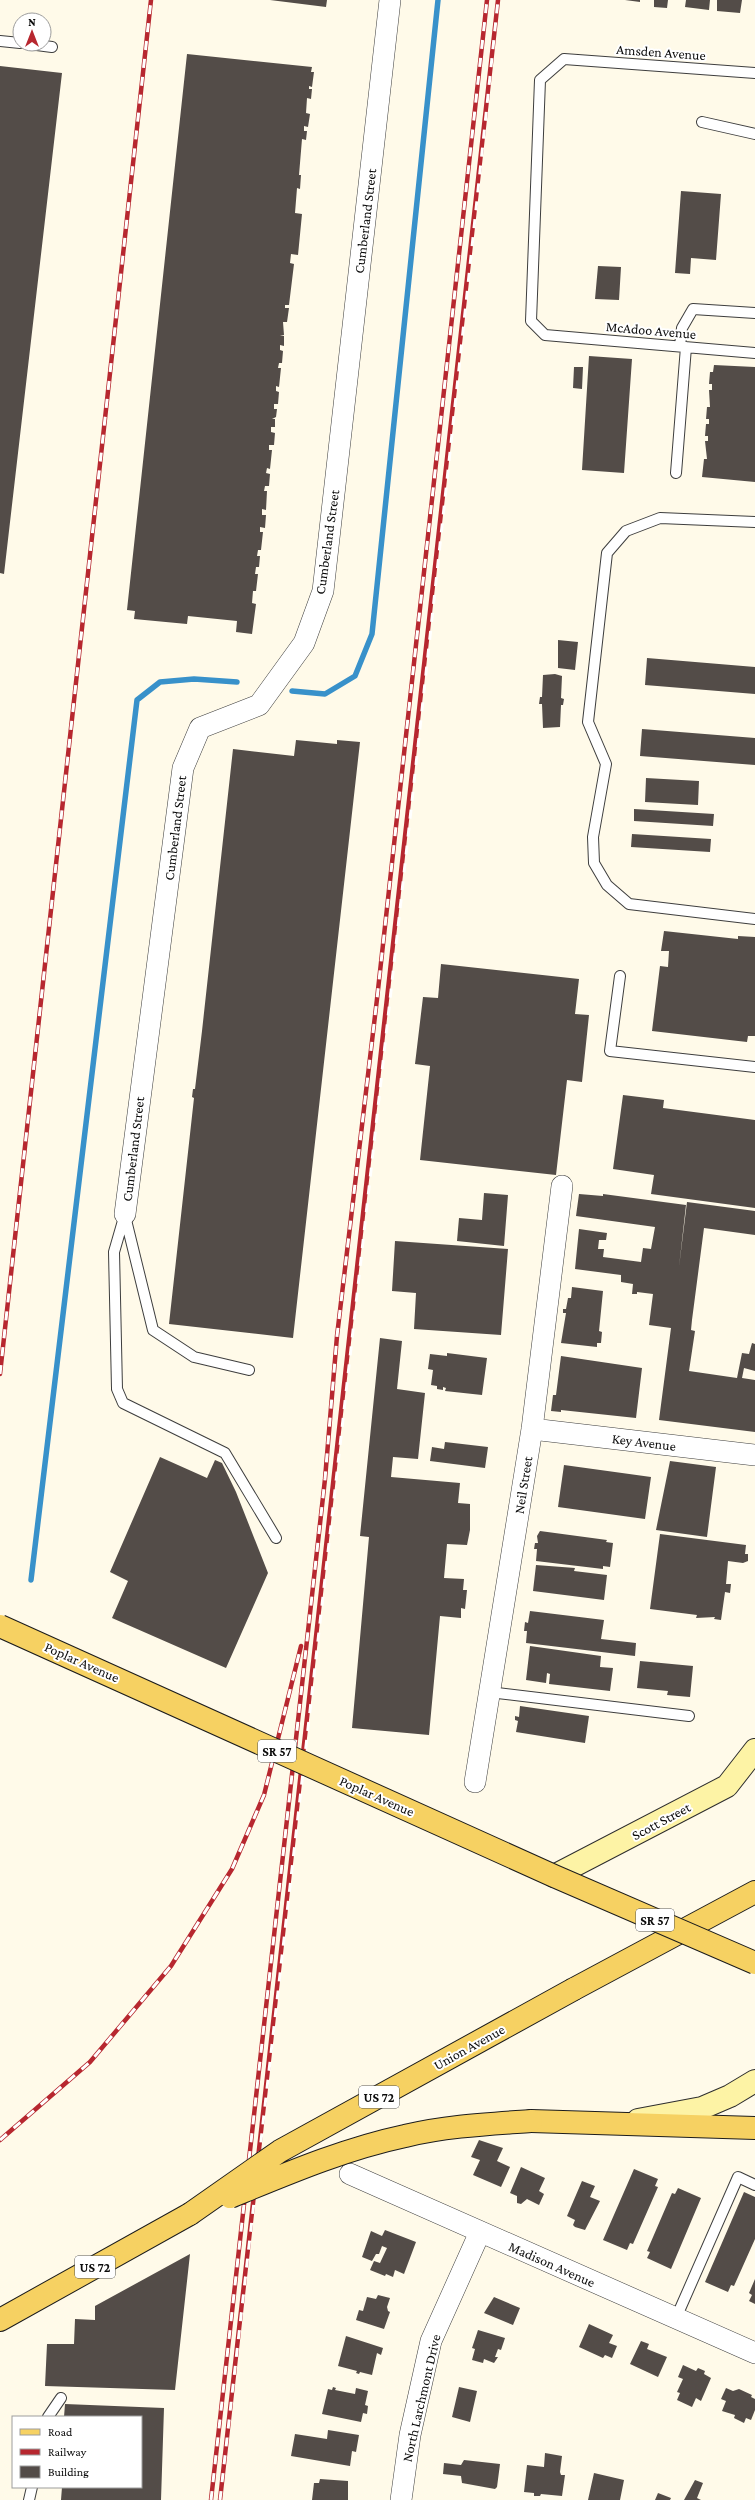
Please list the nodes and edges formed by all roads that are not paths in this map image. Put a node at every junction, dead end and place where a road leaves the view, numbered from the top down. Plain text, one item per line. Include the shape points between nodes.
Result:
1 (390, 0) edge
2 (0, 40) edge
3 (12, 42) edge
4 (755, 73) edge
5 (702, 122) dead end
6 (755, 134) edge
7 (755, 313) edge
8 (545, 335) joint
9 (683, 347) junction
10 (755, 353) edge
11 (676, 473) dead end
12 (755, 522) edge
13 (755, 919) edge
14 (620, 976) dead end
15 (755, 1067) edge
16 (562, 1186) dead end
17 (125, 1214) junction
18 (249, 1370) dead end
19 (532, 1429) junction
20 (755, 1456) edge
21 (276, 1538) dead end
22 (0, 1626) edge
23 (489, 1692) junction
24 (689, 1716) dead end
25 (755, 1750) edge
26 (475, 1782) dead end
27 (554, 1876) junction
28 (755, 1892) edge
29 (755, 1963) edge
30 (755, 2081) edge
31 (619, 2123) junction
32 (755, 2128) edge
33 (350, 2174) dead end
34 (755, 2185) edge
35 (190, 2214) junction
36 (480, 2232) junction
37 (676, 2318) junction
38 (0, 2320) edge
39 (755, 2352) edge
40 (61, 2398) dead end
41 (49, 2416) edge
42 (32, 2488) edge
43 (30, 2500) edge
44 (401, 2500) edge

1 - 17 street, Cumberland Street via 323,591 304,643 260,705 200,728 183,768
2 - 3 lane
4 - 8 lane, Amsden Avenue via 564,59 540,80 531,320
5 - 6 lane
7 - 9 lane via 693,309 682,328
8 - 9 lane, McAdoo Avenue
9 - 10 lane, McAdoo Avenue
9 - 11 lane
12 - 13 lane via 660,518 626,531 607,553 588,722 606,764 593,837 594,863 607,885 629,904
14 - 15 lane via 610,1051
16 - 19 street, Neil Street
17 - 18 lane via 153,1330 194,1357
17 - 21 lane via 114,1252 117,1389 123,1403 225,1453
19 - 20 street, Key Avenue
19 - 23 street, Neil Street
22 - 27 main road, Poplar Avenue / SR 57, bridge
23 - 24 lane
23 - 26 street, Neil Street
25 - 27 main road, Scott Street via 727,1786
27 - 29 main road, Poplar Avenue / SR 57, bridge
28 - 35 main road, Union Avenue / US 72, bridge via 280,2150
30 - 31 main road via 730,2096 702,2108
31 - 32 main road, US 72
31 - 35 main road, Union Avenue / US 72, bridge via 531,2121 431,2131 373,2144 286,2174
33 - 36 street, Madison Avenue
34 - 37 lane via 738,2177
35 - 38 main road, Union Avenue / US 72
36 - 37 street, Madison Avenue
36 - 44 street, North Larchmont Drive via 431,2341 410,2435
37 - 39 street, Madison Avenue
40 - 41 lane
42 - 43 lane

